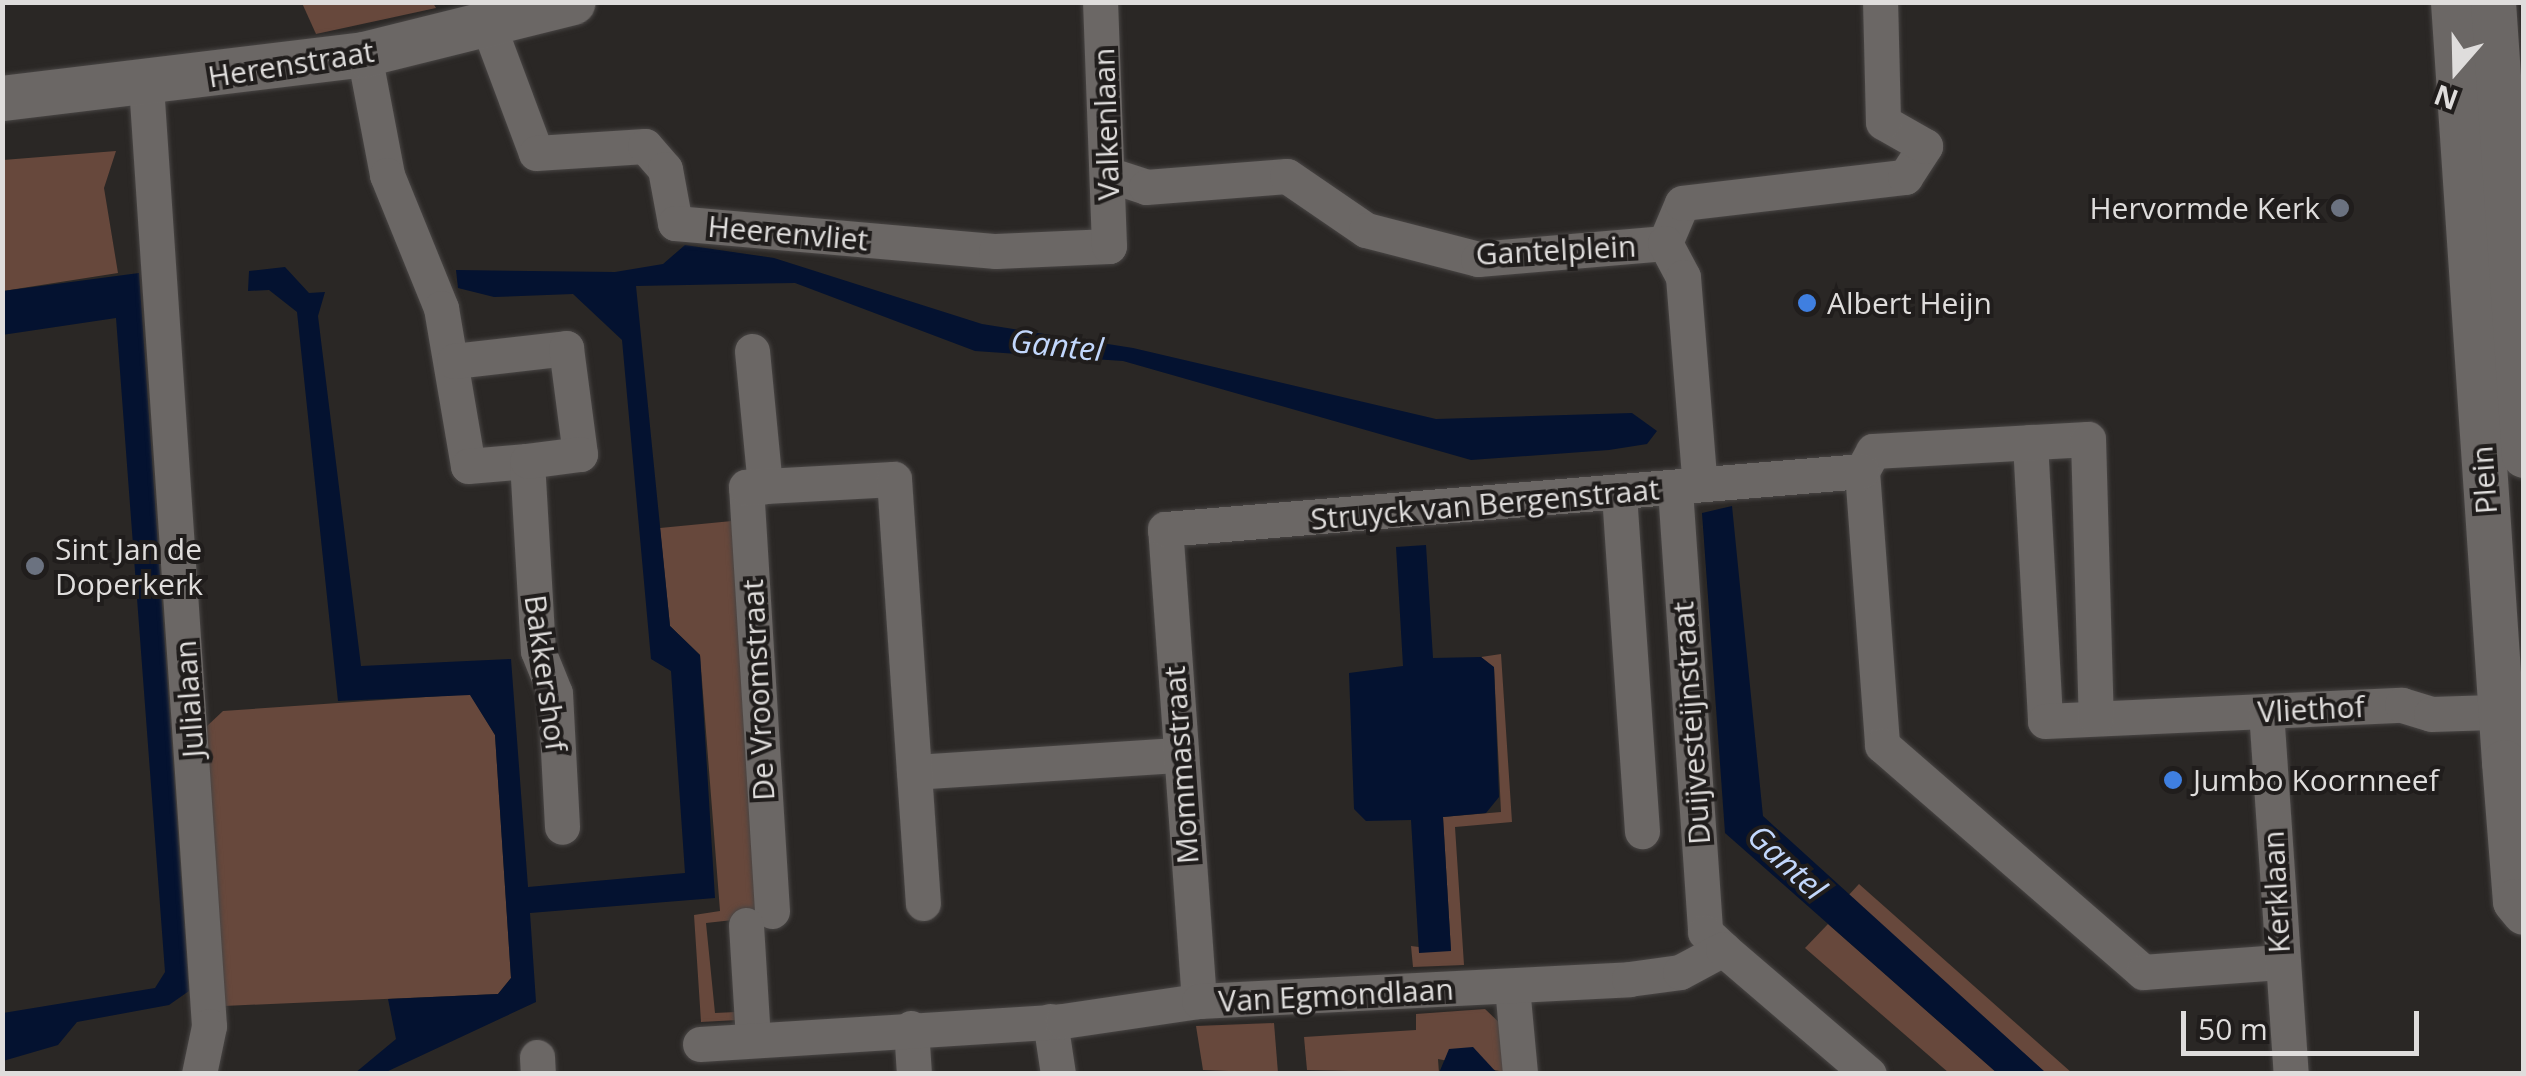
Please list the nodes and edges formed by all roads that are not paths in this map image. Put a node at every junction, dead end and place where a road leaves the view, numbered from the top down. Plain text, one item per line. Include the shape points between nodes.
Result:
1 (1100, 2) edge
2 (1880, 2) edge
3 (562, 4) edge
4 (2474, 23) edge
5 (490, 30) junction
6 (364, 54) junction
7 (146, 85) junction
8 (2, 98) edge
9 (1110, 175) junction
10 (1665, 244) junction
11 (1110, 246) joint
12 (752, 350) dead end
13 (454, 361) junction
14 (2030, 442) junction
15 (2524, 455) edge
16 (527, 460) junction
17 (1862, 471) junction
18 (1687, 484) junction
19 (764, 486) junction
20 (1619, 494) junction
21 (1165, 529) joint
22 (2266, 711) junction
23 (2513, 711) edge
24 (2096, 718) junction
25 (1178, 755) junction
26 (914, 772) junction
27 (562, 826) dead end
28 (1642, 831) dead end
29 (923, 903) dead end
30 (2524, 912) edge
31 (1723, 949) junction
32 (2280, 962) junction
33 (1512, 987) junction
34 (1199, 1002) junction
35 (1050, 1022) junction
36 (911, 1028) junction
37 (753, 1040) junction
38 (700, 1044) dead end
39 (199, 1074) edge
40 (914, 1074) edge
41 (1058, 1074) edge
42 (1520, 1074) edge
43 (1870, 1074) edge
44 (2292, 1074) edge

1 - 9 street, Valkenlaan
2 - 10 street, Gantelplein via 1884,122 1925,146 1905,177 1682,204
3 - 5 street, Herenstraat
4 - 15 street, Plein
4 - 23 street, Plein
5 - 6 street, Herenstraat
5 - 11 street, Heerenvliet via 536,152 645,146 664,169 675,223 996,251
6 - 7 street, Herenstraat
6 - 13 street via 387,175
7 - 8 street, Herenstraat
7 - 39 street, Julialaan via 209,1026
9 - 10 street, Gantelplein via 1146,187 1287,176 1366,230 1478,259
9 - 11 street, Valkenlaan
10 - 18 street, Gantelplein via 1683,277
12 - 19 street
13 - 16 street via 468,466
13 - 16 street via 566,348 580,454
14 - 17 street via 1873,451
14 - 24 street, Vliethof via 2046,721
14 - 24 street via 2088,440
16 - 27 street, Bakkershof via 538,651 554,693
17 - 18 street, Struyck van Bergenstraat
17 - 32 street via 1882,745 2144,972
18 - 20 street, Struyck van Bergenstraat
18 - 31 street, Duijvesteijnstraat via 1705,932
19 - 26 street via 894,480
19 - 37 street, De Vroomstraat via 746,487 759,918
20 - 21 street, Struyck van Bergenstraat
20 - 28 street, Duijvesteijnstraat
21 - 25 street, Mommastraat
22 - 23 street, Vliethof via 2402,704 2431,714
22 - 24 street, Vliethof
22 - 32 street, Kerklaan
23 - 30 street, Plein via 2515,901
25 - 26 street
25 - 34 street, Mommastraat
26 - 29 street
31 - 33 street, Van Egmondlaan via 1680,972
31 - 43 street
32 - 44 street, Kerklaan
33 - 34 street, Van Egmondlaan
33 - 42 street
34 - 35 street, Van Egmondlaan
35 - 36 street, Van Egmondlaan
35 - 41 street
36 - 37 street, Van Egmondlaan
36 - 40 street
37 - 38 street, Van Egmondlaan

